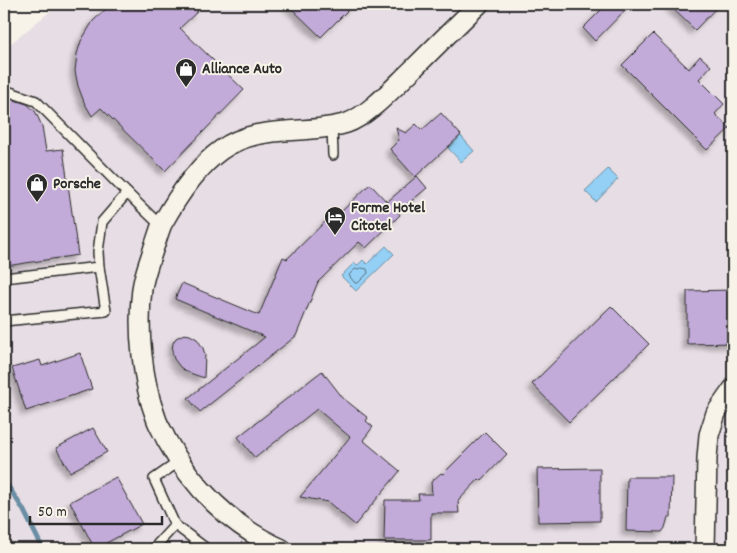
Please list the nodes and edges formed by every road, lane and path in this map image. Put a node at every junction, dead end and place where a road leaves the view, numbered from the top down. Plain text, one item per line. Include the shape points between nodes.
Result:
1 (479, 4) edge
2 (4, 93) edge
3 (332, 126) junction
4 (333, 155) dead end
5 (127, 193) junction
6 (162, 226) junction
7 (99, 267) junction
8 (4, 278) edge
9 (4, 321) edge
10 (733, 389) edge
11 (180, 462) junction
12 (175, 524) junction
13 (151, 549) edge
14 (207, 549) edge
15 (282, 549) edge
16 (705, 549) edge

1 - 3 street via 363,115 348,123
2 - 5 lane via 36,101
3 - 4 lane
3 - 6 street via 250,136 221,150 207,162 178,199
5 - 6 lane
5 - 7 lane via 102,222
6 - 11 street via 142,288 141,342 146,386 156,419
7 - 8 lane
7 - 9 lane via 106,311
10 - 16 street via 716,413 708,435
11 - 12 lane via 154,479
11 - 15 street via 205,495 225,513 265,542
12 - 13 lane
12 - 14 lane

